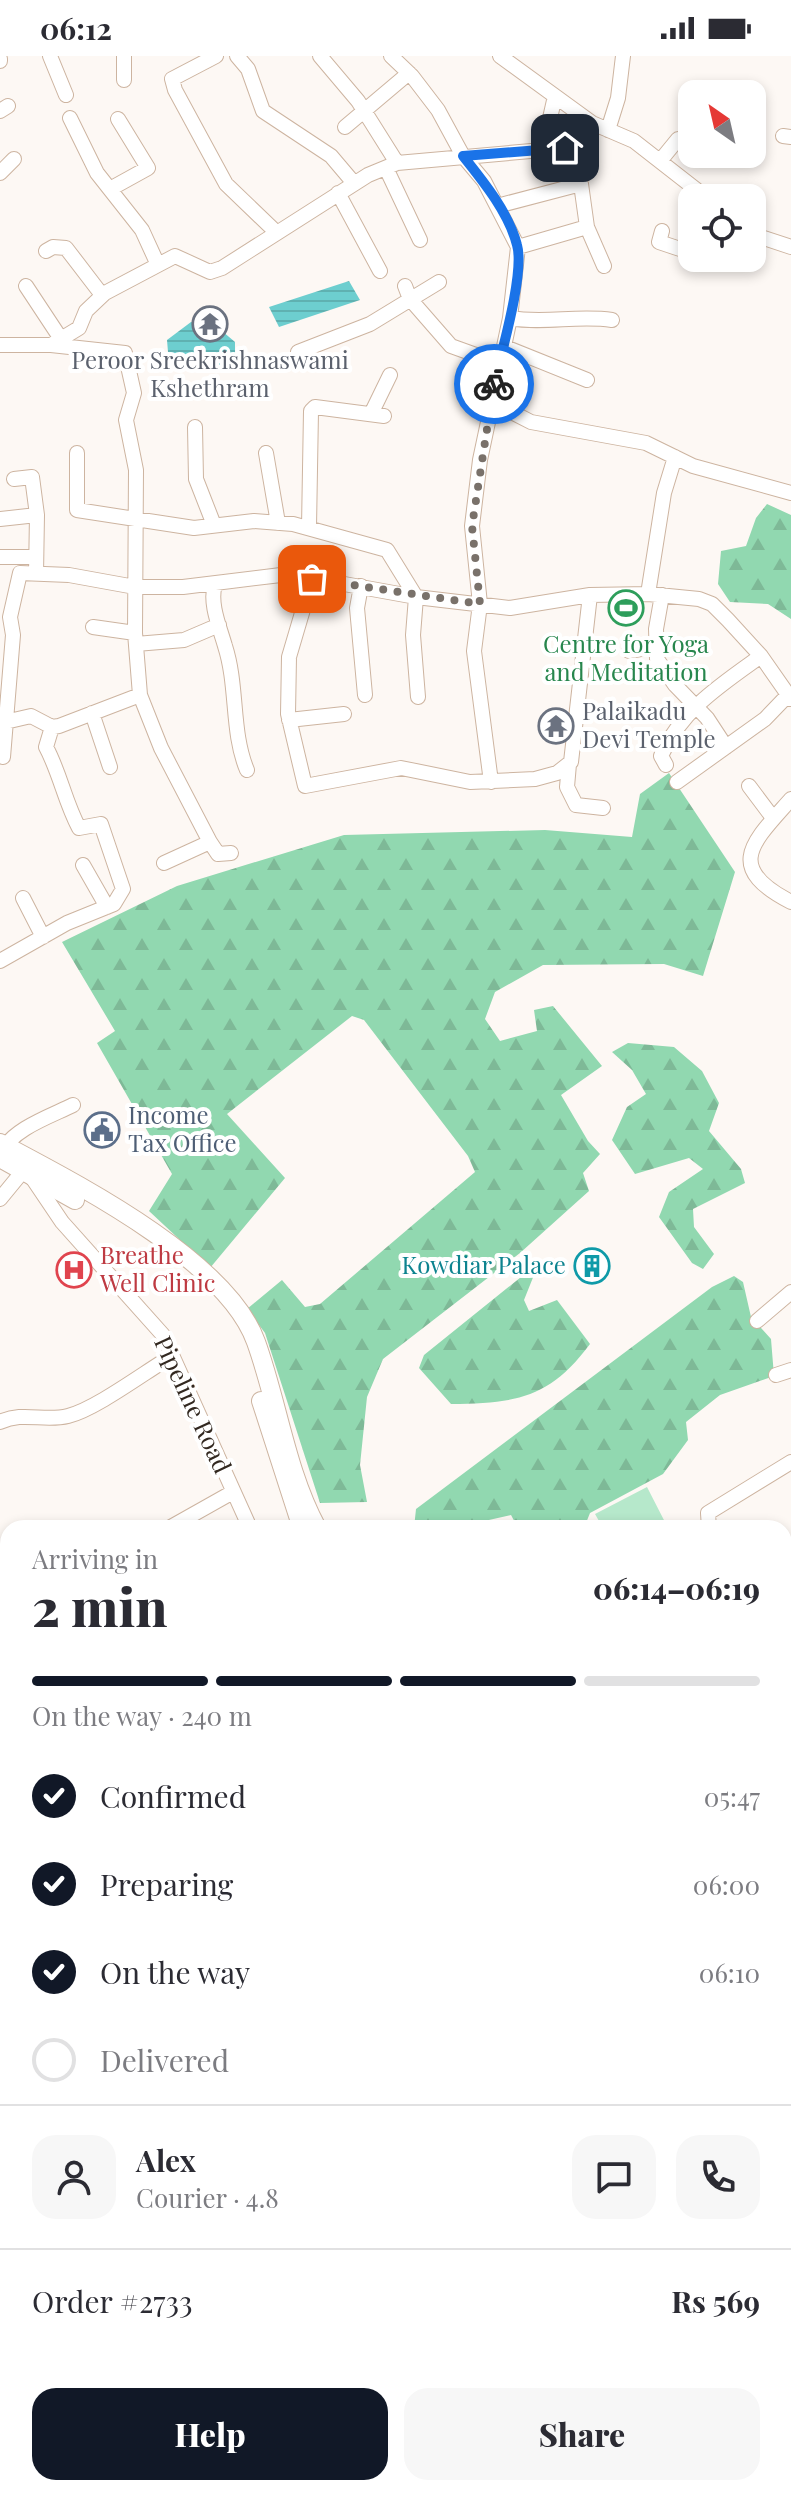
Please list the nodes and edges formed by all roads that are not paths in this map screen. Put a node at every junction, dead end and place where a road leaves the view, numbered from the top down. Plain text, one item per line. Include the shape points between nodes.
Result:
1 (50, 56) edge
2 (124, 56) edge
3 (216, 56) edge
4 (237, 56) edge
5 (320, 56) edge
6 (391, 56) edge
7 (499, 56) edge
8 (623, 56) edge
9 (409, 73) junction
10 (124, 80) dead end
11 (66, 95) dead end
12 (555, 96) junction
13 (365, 111) junction
14 (70, 118) dead end
15 (118, 119) dead end
16 (592, 123) junction
17 (345, 127) dead end
18 (608, 130) junction
19 (678, 139) edge
20 (549, 150) junction
21 (463, 156) junction
22 (14, 159) dead end
23 (660, 161) junction
24 (392, 165) junction
25 (0, 173) edge
26 (353, 182) junction
27 (689, 184) edge
28 (110, 189) junction
29 (338, 193) junction
30 (497, 206) junction
31 (587, 227) junction
32 (662, 231) dead end
33 (276, 232) junction
34 (766, 239) edge
35 (420, 240) dead end
36 (518, 247) junction
37 (791, 247) edge
38 (678, 248) edge
39 (46, 251) dead end
40 (158, 265) junction
41 (604, 266) dead end
42 (380, 271) dead end
43 (439, 282) dead end
44 (26, 286) dead end
45 (408, 292) junction
46 (102, 295) junction
47 (510, 318) junction
48 (612, 320) dead end
49 (56, 342) junction
50 (0, 345) edge
51 (505, 347) junction
52 (298, 352) dead end
53 (501, 364) junction
54 (390, 375) dead end
55 (587, 380) dead end
56 (490, 401) junction
57 (195, 427) dead end
58 (77, 453) dead end
59 (266, 453) dead end
60 (675, 457) junction
61 (14, 479) dead end
62 (791, 493) edge
63 (37, 515) junction
64 (0, 519) edge
65 (137, 522) junction
66 (278, 523) junction
67 (214, 525) junction
68 (309, 527) junction
69 (0, 557) edge
70 (35, 557) junction
71 (28, 573) junction
72 (312, 579) junction
73 (215, 585) junction
74 (361, 586) junction
75 (135, 587) junction
76 (590, 595) junction
77 (655, 595) junction
78 (416, 597) junction
79 (480, 604) junction
80 (5, 613) edge
81 (219, 625) junction
82 (93, 627) dead end
83 (135, 638) junction
84 (657, 646) junction
85 (629, 651) dead end
86 (761, 656) junction
87 (140, 695) junction
88 (365, 695) dead end
89 (418, 697) dead end
90 (789, 698) edge
91 (696, 705) junction
92 (92, 713) junction
93 (344, 714) dead end
94 (289, 720) junction
95 (3, 723) edge
96 (52, 727) junction
97 (726, 747) junction
98 (3, 757) dead end
99 (569, 764) junction
100 (666, 765) dead end
101 (110, 767) dead end
102 (247, 770) dead end
103 (491, 782) junction
104 (677, 782) dead end
105 (749, 786) dead end
106 (791, 799) edge
107 (603, 808) dead end
108 (773, 818) junction
109 (210, 842) junction
110 (231, 853) dead end
111 (164, 863) dead end
112 (83, 865) dead end
113 (23, 898) dead end
114 (791, 902) edge
115 (107, 907) junction
116 (43, 937) junction
117 (0, 961) edge
118 (73, 1105) dead end
119 (1, 1147) edge
120 (33, 1172) junction
121 (0, 1199) edge
122 (791, 1292) edge
123 (757, 1321) dead end
124 (172, 1356) junction
125 (791, 1370) edge
126 (776, 1375) dead end
127 (0, 1422) edge
128 (791, 1462) edge
129 (233, 1492) junction
130 (183, 1520) edge
131 (246, 1520) edge
132 (299, 1520) edge
133 (314, 1520) edge
134 (708, 1520) edge

1 - 11 street
2 - 10 street
3 - 33 street via 172,79 175,90 226,184
4 - 26 street via 248,69 263,111 331,156
5 - 13 street
6 - 9 street
7 - 12 street
8 - 18 street via 617,106
9 - 13 street
9 - 21 street via 438,110
12 - 16 street
12 - 20 street
13 - 17 street
13 - 24 street
14 - 28 street
15 - 28 street via 148,168
16 - 18 street
16 - 20 street via 565,148
18 - 23 street
19 - 23 street
20 - 21 street
21 - 24 street
21 - 30 street
22 - 25 street
23 - 27 street
24 - 26 street
24 - 35 street
26 - 29 street
28 - 40 street via 142,230
29 - 33 street
29 - 42 street
30 - 31 street via 581,184
30 - 36 street
31 - 36 street
31 - 41 street
32 - 38 street via 659,242
33 - 40 street via 210,272 175,256
34 - 37 street
36 - 47 street
39 - 46 street via 66,248
40 - 46 street
43 - 45 street
44 - 49 street
45 - 52 street via 370,324
45 - 53 street via 451,346
46 - 49 street via 79,328
47 - 48 street
47 - 51 street
49 - 50 street
49 - 65 street via 125,353 129,358 134,393 126,420 136,470
51 - 53 street
51 - 55 street
53 - 56 street
54 - 68 street via 378,415 330,407 311,411
56 - 60 street via 531,422 646,443
56 - 79 street via 472,526
57 - 67 street via 196,479
58 - 65 street via 77,510
59 - 66 street
60 - 62 street
60 - 77 street via 664,493
61 - 63 street via 32,477
63 - 64 street
63 - 70 street
65 - 67 street
65 - 75 street
66 - 67 street
66 - 68 street
68 - 78 street via 387,550
69 - 70 street
70 - 71 street
71 - 75 street
71 - 80 street
72 - 73 street via 289,574
72 - 74 street
72 - 94 street via 289,657
73 - 75 street
73 - 81 street
74 - 78 street
74 - 88 street via 357,608
75 - 83 street
76 - 77 street
76 - 79 street via 510,608
76 - 99 street
77 - 84 street
77 - 86 street via 712,604
78 - 79 street
78 - 89 street
79 - 103 street via 474,651
80 - 95 street via 13,635
81 - 83 street via 184,640
81 - 102 street
82 - 83 street
83 - 87 street
84 - 85 street
84 - 91 street via 657,659
86 - 90 street
86 - 91 street
87 - 92 street
87 - 109 street
90 - 97 street
91 - 97 street
91 - 100 street via 665,747 661,756
92 - 96 street
92 - 101 street
93 - 94 street
94 - 103 street via 305,786 401,768 449,780
95 - 96 street via 31,716
95 - 98 street
96 - 115 street via 46,747 72,814 79,828 101,824 122,879 121,896
97 - 104 street
99 - 103 street via 535,779
99 - 107 street via 567,787 576,805
105 - 108 street
106 - 108 street
108 - 114 street via 752,843 749,861 759,881
109 - 110 street via 218,854
109 - 111 street
112 - 115 street
113 - 116 street
115 - 116 street
116 - 117 street
118 - 119 street
119 - 120 main road
120 - 121 street
120 - 124 street, Pipeline Road via 62,1222 163,1335
120 - 132 main road via 158,1251 221,1306 239,1331
120 - 133 main road via 169,1243 234,1304 256,1341
122 - 123 street
124 - 127 street via 78,1413 57,1418 14,1415
124 - 129 street, Pipeline Road
125 - 126 street
128 - 134 street via 708,1513
129 - 130 street
129 - 131 street, Pipeline Road

